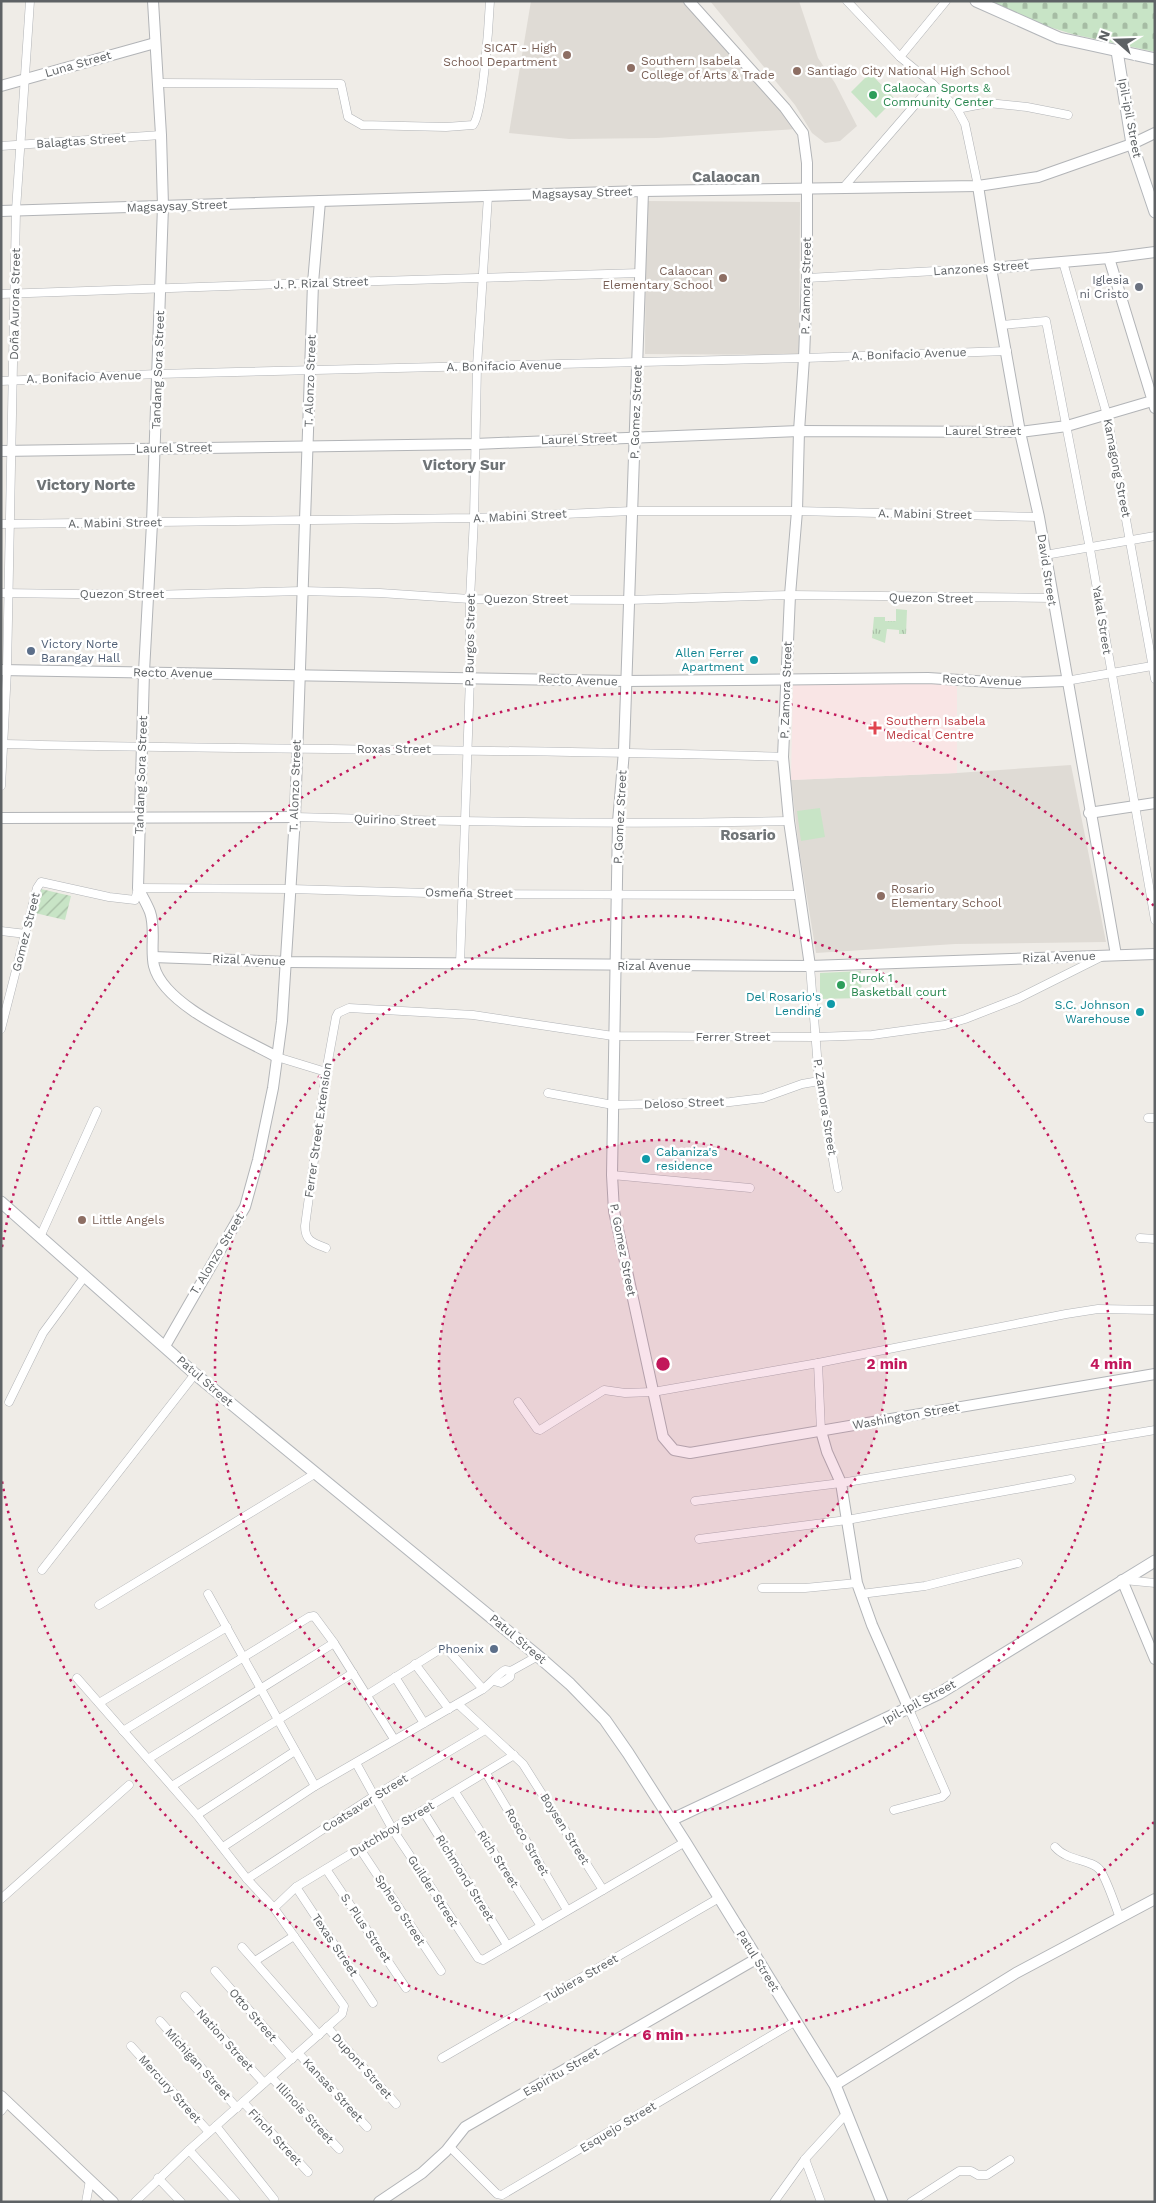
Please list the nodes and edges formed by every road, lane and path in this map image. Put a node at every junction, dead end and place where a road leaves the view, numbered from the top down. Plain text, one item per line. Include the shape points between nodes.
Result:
1 (30, 1) edge
2 (153, 1) edge
3 (490, 1) edge
4 (689, 1) edge
5 (847, 1) edge
6 (946, 1) edge
7 (976, 1) edge
8 (155, 43) junction
9 (1117, 51) junction
10 (900, 57) junction
11 (1155, 58) edge
12 (24, 79) junction
13 (158, 83) junction
14 (933, 84) junction
15 (1, 86) edge
16 (957, 109) junction
17 (1068, 115) dead end
18 (1155, 133) edge
19 (161, 135) junction
20 (1132, 144) junction
21 (21, 145) junction
22 (1, 146) edge
23 (978, 186) junction
24 (843, 188) junction
25 (806, 189) junction
26 (643, 191) junction
27 (488, 196) junction
28 (320, 201) junction
29 (162, 206) junction
30 (16, 210) junction
31 (1, 211) edge
32 (1155, 212) edge
33 (1155, 252) edge
34 (1108, 258) junction
35 (1063, 262) junction
36 (991, 268) junction
37 (640, 273) junction
38 (807, 278) junction
39 (483, 279) junction
40 (313, 282) junction
41 (161, 289) junction
42 (1, 294) edge
43 (16, 294) junction
44 (1002, 325) junction
45 (1007, 351) junction
46 (804, 358) junction
47 (638, 362) junction
48 (477, 366) junction
49 (310, 370) junction
50 (157, 374) junction
51 (13, 380) junction
52 (1, 381) edge
53 (1153, 405) edge
54 (1107, 415) junction
55 (1067, 426) junction
56 (798, 431) junction
57 (1020, 432) junction
58 (636, 437) junction
59 (475, 444) junction
60 (307, 447) junction
61 (155, 448) junction
62 (6, 451) edge
63 (632, 511) junction
64 (798, 511) junction
65 (1038, 517) junction
66 (474, 518) junction
67 (304, 519) junction
68 (152, 523) junction
69 (1, 524) edge
70 (10, 524) junction
71 (1155, 536) edge
72 (1130, 540) junction
73 (1090, 548) junction
74 (1045, 555) junction
75 (302, 591) junction
76 (5, 593) edge
77 (148, 595) junction
78 (790, 595) junction
79 (1052, 598) junction
80 (470, 599) junction
81 (629, 600) junction
82 (1152, 666) junction
83 (4, 670) edge
84 (144, 672) junction
85 (1110, 673) junction
86 (299, 676) junction
87 (470, 677) junction
88 (1155, 679) edge
89 (786, 681) junction
90 (1066, 681) junction
91 (626, 682) junction
92 (4, 744) junction
93 (142, 747) junction
94 (297, 749) junction
95 (467, 750) junction
96 (624, 751) junction
97 (783, 757) junction
98 (1, 786) edge
99 (1155, 803) edge
100 (1135, 806) junction
101 (1089, 813) junction
102 (139, 817) junction
103 (295, 817) junction
104 (1, 818) edge
105 (789, 821) junction
106 (465, 822) junction
107 (618, 822) junction
108 (138, 888) junction
109 (290, 889) junction
110 (618, 893) junction
111 (462, 894) junction
112 (799, 895) junction
113 (1155, 920) edge
114 (1, 930) edge
115 (26, 934) junction
116 (1155, 954) edge
117 (1116, 955) junction
118 (1103, 956) junction
119 (152, 958) junction
120 (287, 962) junction
121 (460, 964) junction
122 (616, 966) junction
123 (810, 966) junction
124 (5, 999) edge
125 (349, 1008) joint
126 (1, 1029) edge
127 (613, 1036) junction
128 (816, 1037) junction
129 (277, 1057) junction
130 (326, 1072) junction
131 (819, 1081) junction
132 (548, 1093) dead end
133 (613, 1105) junction
134 (97, 1111) dead end
135 (612, 1175) junction
136 (750, 1188) dead end
137 (838, 1188) dead end
138 (1, 1202) edge
139 (40, 1237) junction
140 (1140, 1238) dead end
141 (1155, 1239) edge
142 (326, 1248) dead end
143 (85, 1276) junction
144 (1155, 1310) edge
145 (165, 1346) junction
146 (818, 1363) junction
147 (195, 1374) junction
148 (1155, 1374) edge
149 (653, 1392) junction
150 (9, 1402) dead end
151 (518, 1402) dead end
152 (1155, 1430) edge
153 (821, 1431) junction
154 (664, 1437) joint
155 (316, 1473) junction
156 (1071, 1480) dead end
157 (841, 1483) junction
158 (695, 1501) dead end
159 (847, 1520) junction
160 (699, 1539) dead end
161 (1155, 1561) edge
162 (1018, 1563) dead end
163 (42, 1570) dead end
164 (1122, 1580) junction
165 (857, 1583) junction
166 (1155, 1583) edge
167 (762, 1588) dead end
168 (208, 1594) dead end
169 (861, 1594) junction
170 (99, 1605) dead end
171 (226, 1627) junction
172 (334, 1643) junction
173 (538, 1656) junction
174 (243, 1658) junction
175 (1155, 1659) edge
176 (415, 1664) junction
177 (353, 1673) junction
178 (395, 1677) junction
179 (77, 1678) dead end
180 (260, 1689) junction
181 (483, 1689) junction
182 (367, 1695) junction
183 (99, 1702) junction
184 (458, 1704) junction
185 (449, 1709) junction
186 (909, 1709) junction
187 (278, 1720) junction
188 (424, 1723) junction
189 (485, 1730) junction
190 (124, 1731) junction
191 (394, 1740) junction
192 (295, 1751) junction
193 (514, 1755) junction
194 (148, 1759) junction
195 (356, 1763) junction
196 (486, 1773) junction
197 (129, 1785) dead end
198 (172, 1786) junction
199 (315, 1786) junction
200 (455, 1792) junction
201 (374, 1796) junction
202 (894, 1810) dead end
203 (423, 1811) junction
204 (197, 1814) junction
205 (670, 1820) junction
206 (393, 1830) junction
207 (685, 1842) junction
208 (223, 1847) junction
209 (1055, 1847) dead end
210 (360, 1849) junction
211 (326, 1869) junction
212 (247, 1878) junction
213 (296, 1887) junction
214 (603, 1890) junction
215 (719, 1898) junction
216 (1, 1899) edge
217 (1155, 1899) edge
218 (274, 1908) junction
219 (567, 1910) junction
220 (1120, 1918) junction
221 (541, 1926) junction
222 (294, 1936) junction
223 (507, 1945) junction
224 (242, 1947) dead end
225 (756, 1959) junction
226 (255, 1961) junction
227 (215, 1971) dead end
228 (441, 1971) dead end
229 (406, 1988) dead end
230 (185, 1996) dead end
231 (373, 2003) dead end
232 (160, 2021) dead end
233 (796, 2021) junction
234 (327, 2027) junction
235 (319, 2034) junction
236 (131, 2046) dead end
237 (298, 2053) junction
238 (442, 2058) dead end
239 (292, 2059) junction
240 (271, 2077) junction
241 (264, 2083) junction
242 (835, 2085) junction
243 (5, 2099) edge
244 (243, 2102) junction
245 (396, 2104) dead end
246 (236, 2108) junction
247 (1, 2111) edge
248 (847, 2113) junction
249 (216, 2126) junction
250 (367, 2127) dead end
251 (209, 2132) junction
252 (449, 2146) junction
253 (339, 2149) dead end
254 (189, 2150) junction
255 (805, 2159) junction
256 (1010, 2160) dead end
257 (308, 2172) dead end
258 (158, 2178) junction
259 (90, 2180) junction
260 (274, 2199) dead end
261 (86, 2202) edge
262 (113, 2202) edge
263 (136, 2202) edge
264 (181, 2202) edge
265 (236, 2202) edge
266 (379, 2202) edge
267 (774, 2202) edge
268 (821, 2202) edge
269 (882, 2202) edge
270 (911, 2202) edge

1 - 12 street, Doña Aurora Street
2 - 8 street, Tandang Sora Street
3 - 13 street via 480,103 473,125 362,125 348,117 341,84
4 - 25 street, P. Zamora Street via 785,108 803,133 808,163
5 - 10 street
6 - 10 street
7 - 9 main road via 1059,38
8 - 12 street, Luna Street
8 - 13 street, Tandang Sora Street
9 - 11 main road
9 - 20 main road, Ipil-ipil Street
10 - 14 street
12 - 15 street, Luna Street
12 - 21 street, Doña Aurora Street
13 - 19 street, Tandang Sora Street
14 - 16 street
14 - 24 street
16 - 17 street via 988,103
16 - 23 street via 965,124
18 - 20 street, Magsaysay Street
19 - 21 street, Balagtas Street
19 - 29 street, Tandang Sora Street
20 - 23 street, Magsaysay Street via 1038,177
20 - 32 main road, Ipil-ipil Street
21 - 22 street, Balagtas Street
21 - 30 street, Doña Aurora Street
23 - 24 street, Magsaysay Street
23 - 36 street, David Street
24 - 25 street, Magsaysay Street
25 - 26 street, Magsaysay Street
25 - 38 street, P. Zamora Street
26 - 27 street, Magsaysay Street
26 - 37 street, P. Gomez Street
27 - 28 street, Magsaysay Street
27 - 39 street, P. Burgos Street
28 - 29 street, Magsaysay Street
28 - 40 street, T. Alonzo Street
29 - 30 street, Magsaysay Street
29 - 41 street, Tandang Sora Street
30 - 31 street, Magsaysay Street
30 - 43 street, Doña Aurora Street
33 - 34 street, Lanzones Street
34 - 35 street, Lanzones Street
34 - 53 street
35 - 36 street, Lanzones Street
35 - 54 street, Kamagong Street
36 - 38 street, Lanzones Street
36 - 44 street, David Street
37 - 39 street, J. P. Rizal Street
37 - 47 street, P. Gomez Street
38 - 46 street, P. Zamora Street
39 - 40 street, J. P. Rizal Street
39 - 48 street, P. Burgos Street
40 - 41 street, J. P. Rizal Street
40 - 49 street, T. Alonzo Street
41 - 43 street, J. P. Rizal Street
41 - 50 street, Tandang Sora Street
42 - 43 street, J. P. Rizal Street
43 - 51 street, Doña Aurora Street
44 - 45 street, David Street
44 - 55 street, Yakal Street via 1046,321
45 - 46 street, A. Bonifacio Avenue
45 - 57 street, David Street
46 - 47 street, A. Bonifacio Avenue
46 - 56 street, P. Zamora Street
47 - 48 street, A. Bonifacio Avenue
47 - 58 street, P. Gomez Street
48 - 49 street, A. Bonifacio Avenue
48 - 59 street, P. Burgos Street
49 - 50 street, A. Bonifacio Avenue
49 - 60 street, T. Alonzo Street
50 - 51 street, A. Bonifacio Avenue
50 - 61 street, Tandang Sora Street
51 - 52 street, A. Bonifacio Avenue
51 - 62 street, Doña Aurora Street
53 - 54 street, Laurel Street
54 - 55 street, Laurel Street
54 - 72 street, Kamagong Street
55 - 57 street, Laurel Street
55 - 73 street, Yakal Street
56 - 57 street, Laurel Street
56 - 58 street, Laurel Street
56 - 64 street, P. Zamora Street
57 - 65 street, David Street
58 - 59 street, Laurel Street
58 - 63 street, P. Gomez Street
59 - 60 street, Laurel Street
59 - 66 street, P. Burgos Street
60 - 61 street, Laurel Street
60 - 67 street, T. Alonzo Street
61 - 62 street, Laurel Street
61 - 68 street, Tandang Sora Street
62 - 70 street, Doña Aurora Street
63 - 64 street, A. Mabini Street
63 - 66 street, A. Mabini Street
63 - 81 street, P. Gomez Street
64 - 65 street, A. Mabini Street
64 - 78 street, P. Zamora Street
65 - 74 street, David Street
66 - 67 street, A. Mabini Street
66 - 80 street, P. Burgos Street
67 - 68 street, A. Mabini Street
67 - 75 street, T. Alonzo Street
68 - 70 street, A. Mabini Street
68 - 77 street, Tandang Sora Street
69 - 70 street, A. Mabini Street
70 - 76 street, Doña Aurora Street
71 - 72 street
72 - 73 street
72 - 82 street, Kamagong Street
73 - 74 street
73 - 85 street, Yakal Street
74 - 79 street, David Street
75 - 77 street, Quezon Street
75 - 80 street, Quezon Street
75 - 86 street, T. Alonzo Street
76 - 77 street, Quezon Street
76 - 83 street, Doña Aurora Street
77 - 84 street, Tandang Sora Street
78 - 79 street, Quezon Street
78 - 81 street, Quezon Street
78 - 89 street, P. Zamora Street
79 - 90 street, David Street
80 - 81 street, Quezon Street
80 - 87 street, P. Burgos Street
81 - 91 street, P. Gomez Street
82 - 85 street, Recto Avenue
82 - 88 street, Kamagong Street
83 - 84 street, Recto Avenue
83 - 92 street, Doña Aurora Street
84 - 86 street, Recto Avenue
84 - 93 street, Tandang Sora Street
85 - 90 street, Recto Avenue
85 - 100 street, Yakal Street
86 - 87 street, Recto Avenue
86 - 94 street, T. Alonzo Street
87 - 91 street, Recto Avenue
87 - 95 street, P. Burgos Street
89 - 90 street, Recto Avenue via 928,678 1007,683
89 - 91 street, Recto Avenue
89 - 97 street, P. Zamora Street
90 - 101 street, David Street
91 - 96 street, P. Gomez Street
92 - 93 street, Roxas Street
92 - 98 street, Doña Aurora Street
93 - 94 street, Roxas Street
93 - 102 street, Tandang Sora Street
94 - 95 street, Roxas Street
94 - 103 street, T. Alonzo Street
95 - 96 street, Roxas Street
95 - 106 street, P. Burgos Street
96 - 97 street, Roxas Street
96 - 107 street, P. Gomez Street
97 - 105 street, P. Zamora Street
99 - 100 street
100 - 101 street
100 - 113 street, Yakal Street
101 - 117 street, David Street
102 - 103 street, Quirino Street
102 - 104 street, Quirino Street
102 - 108 street, Tandang Sora Street
103 - 106 street, Quirino Street
103 - 109 street, T. Alonzo Street
105 - 107 street, Quirino Street
105 - 112 street, P. Zamora Street
106 - 107 street, Quirino Street
106 - 111 street, P. Burgos Street
107 - 110 street, P. Gomez Street
108 - 109 street, Osmeña Street
108 - 115 street, Gomez Street via 135,900 41,882
108 - 119 street via 151,914
109 - 111 street, Osmeña Street
109 - 120 street, T. Alonzo Street
110 - 111 street, Osmeña Street
110 - 112 street, Osmeña Street
110 - 122 street, P. Gomez Street
111 - 121 street, P. Burgos Street
112 - 123 street, P. Zamora Street
114 - 115 street
115 - 124 street, Gomez Street
116 - 117 street, Rizal Avenue
117 - 118 street, Rizal Avenue
118 - 123 street, Rizal Avenue
118 - 128 street, Ferrer Street via 1019,998 945,1025 895,1033
119 - 120 street, Rizal Avenue
119 - 129 street via 157,975 180,1003
120 - 121 street, Rizal Avenue
120 - 129 street, T. Alonzo Street
121 - 122 street, Rizal Avenue
122 - 123 street, Rizal Avenue
122 - 127 street, P. Gomez Street
123 - 128 street, P. Zamora Street
124 - 126 street, Gomez Street
125 - 127 street, Ferrer Street via 473,1015
125 - 130 street, Ferrer Street Extension via 336,1017
127 - 128 street, Ferrer Street
127 - 133 street, P. Gomez Street
128 - 131 street, P. Zamora Street
129 - 130 street
129 - 145 street, T. Alonzo Street via 246,1207
130 - 142 street, Ferrer Street Extension via 305,1232 311,1242
131 - 133 street, Deloso Street via 763,1098 730,1102
131 - 137 street, P. Zamora Street
132 - 133 street, Deloso Street
133 - 135 street, P. Gomez Street
134 - 139 street
135 - 136 street
135 - 149 street, P. Gomez Street via 614,1210
138 - 139 main road, Patul Street
139 - 143 main road, Patul Street
140 - 141 street
143 - 145 main road, Patul Street
143 - 150 street via 43,1333
144 - 146 street via 1098,1309 1066,1314
145 - 147 main road, Patul Street
146 - 149 street
146 - 153 street
147 - 155 main road, Patul Street
147 - 163 street
148 - 153 street, Washington Street
149 - 151 street via 598,1391 540,1430
149 - 154 street, P. Gomez Street
152 - 157 street
153 - 154 street, Washington Street via 690,1453 674,1450
153 - 157 street
155 - 170 street
155 - 173 main road, Patul Street
156 - 159 street
157 - 158 street
157 - 159 street
159 - 160 street
159 - 165 street
161 - 164 main road, Ipil-ipil Street
162 - 169 street via 925,1586
164 - 166 street
164 - 175 street
164 - 186 main road, Ipil-ipil Street
165 - 167 street
165 - 169 street
168 - 171 street
169 - 186 street
171 - 174 street
171 - 183 street
172 - 174 street via 317,1618 312,1616
172 - 177 street
172 - 180 street
173 - 181 street via 497,1675
173 - 205 main road, Patul Street via 605,1720
174 - 180 street
174 - 190 street
176 - 178 street
176 - 181 street via 445,1649
176 - 185 street
177 - 182 street
177 - 187 street
178 - 182 street
178 - 188 street
179 - 183 street
180 - 187 street
180 - 194 street
181 - 184 street
182 - 191 street
183 - 190 street
184 - 185 street
184 - 189 street, Boysen Street
185 - 188 street
186 - 202 street via 946,1793 942,1797
186 - 205 main road, Ipil-ipil Street
187 - 192 street
187 - 198 street
188 - 191 street
189 - 193 street, Boysen Street
189 - 201 street, Coatsaver Street
190 - 194 street
191 - 195 street
192 - 199 street
192 - 204 street
193 - 196 street, Dutchboy Street
193 - 214 street, Boysen Street via 531,1774
194 - 198 street
195 - 199 street
195 - 201 street, Guilder Street
196 - 200 street, Dutchboy Street
196 - 219 street, Rosco Street
197 - 216 street
198 - 204 street
199 - 208 street
200 - 203 street, Dutchboy Street
200 - 221 street, Rich Street
201 - 206 street, Guilder Street
201 - 212 street, Coatsaver Street
203 - 206 street, Dutchboy Street
203 - 223 street, Richmond Street
204 - 208 street
205 - 207 main road, Patul Street
206 - 210 street, Dutchboy Street
206 - 223 street, Guilder Street via 478,1958 483,1960
207 - 214 street
207 - 215 main road, Patul Street
208 - 212 street
209 - 220 street via 1066,1857 1100,1870
210 - 211 street, Dutchboy Street
210 - 228 street, Sphero Street
211 - 213 street, Dutchboy Street
211 - 229 street, S. Plus Street
212 - 218 street
213 - 218 street, Dutchboy Street
213 - 231 street, Texas Street
214 - 219 street
215 - 225 main road, Patul Street
215 - 238 street, Tubiera Street
217 - 220 street
218 - 222 street
219 - 221 street
220 - 242 street via 1016,1972
221 - 223 street
222 - 226 street
222 - 234 street via 344,2006 342,2014
224 - 226 street
225 - 233 main road, Patul Street
225 - 252 street, Espiritu Street via 465,2127
226 - 235 street
227 - 239 street, Otto Street
230 - 241 street, Nation Street
232 - 246 street, Michigan Street
233 - 242 main road, Patul Street
233 - 252 street, Esquejo Street via 502,2195 497,2194
234 - 235 street
234 - 245 street, Dupont Street
235 - 237 street
236 - 251 street, Mercury Street
237 - 239 street
237 - 250 street, Kansas Street
239 - 240 street
240 - 241 street
240 - 253 street, Illinois Street
241 - 244 street
242 - 248 main road, Patul Street
243 - 247 street
243 - 259 street
244 - 246 street
244 - 257 street, Finch Street
246 - 249 street
248 - 255 street
248 - 269 main road, Patul Street
249 - 251 street
249 - 260 street
251 - 254 street
252 - 266 street, Espiritu Street via 422,2173
254 - 258 street
254 - 265 street
255 - 267 street
255 - 268 street
256 - 270 street via 987,2175 959,2171
258 - 263 street
258 - 264 street
259 - 261 street
259 - 262 street

